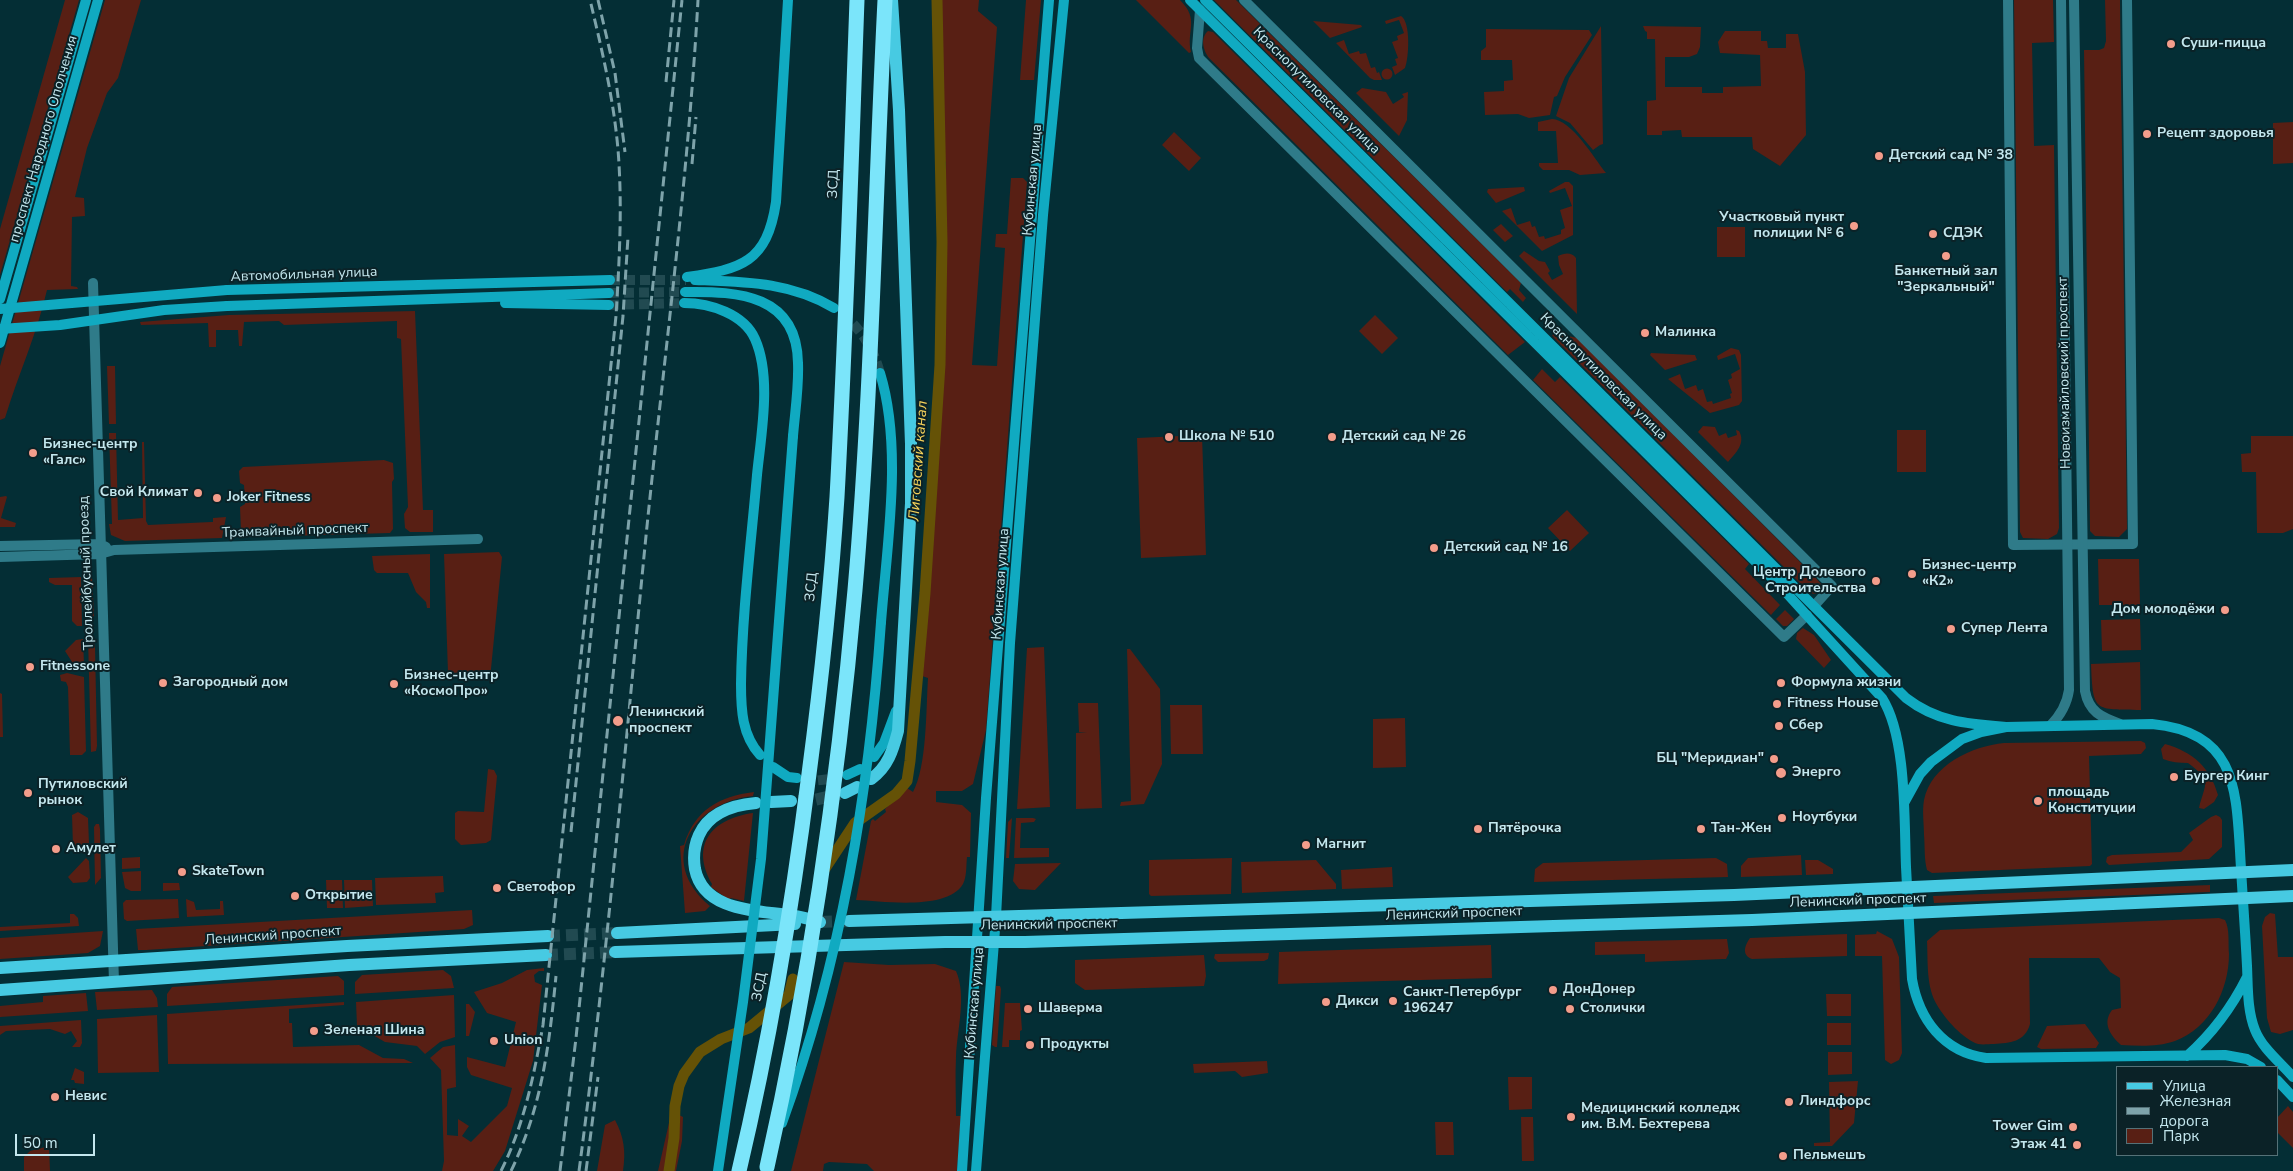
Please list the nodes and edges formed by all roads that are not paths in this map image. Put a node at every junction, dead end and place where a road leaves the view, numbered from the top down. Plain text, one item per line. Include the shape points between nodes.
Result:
1 (86, 0) edge
2 (98, 0) edge
3 (788, 0) edge
4 (857, 0) edge
5 (884, 0) edge
6 (892, 0) edge
7 (1049, 0) edge
8 (1064, 0) edge
9 (1190, 0) edge
10 (1205, 0) edge
11 (1244, 0) edge
12 (2008, 0) edge
13 (2061, 0) edge
14 (2074, 0) edge
15 (2126, 0) edge
16 (1200, 10) junction
17 (610, 280) tunnel mouth
18 (93, 283) dead end
19 (685, 292) tunnel mouth
20 (609, 293) tunnel mouth
21 (0, 300) edge
22 (436, 301) junction
23 (684, 303) tunnel mouth
24 (608, 305) tunnel mouth
25 (834, 308) tunnel mouth
26 (3, 310) edge
27 (0, 329) edge
28 (0, 343) edge
29 (880, 373) tunnel mouth
30 (478, 539) dead end
31 (2067, 544) junction
32 (2081, 544) junction
33 (0, 546) edge
34 (100, 549) junction
35 (0, 557) edge
36 (1814, 606) junction
37 (1807, 615) junction
38 (900, 701) junction
39 (2122, 725) junction
40 (2050, 726) junction
41 (2006, 727) junction
42 (760, 755) dead end
43 (874, 757) dead end
44 (773, 767) dead end
45 (860, 769) dead end
46 (847, 775) tunnel mouth
47 (798, 778) tunnel mouth
48 (871, 779) dead end
49 (857, 787) dead end
50 (845, 792) tunnel mouth
51 (791, 801) tunnel mouth
52 (771, 802) dead end
53 (756, 803) dead end
54 (1904, 804) junction
55 (2293, 870) edge
56 (2241, 872) junction
57 (1907, 887) junction
58 (2293, 896) edge
59 (2243, 898) junction
60 (1909, 914) junction
61 (996, 917) junction
62 (979, 918) junction
63 (849, 921) tunnel mouth
64 (616, 933) tunnel mouth
65 (548, 936) tunnel mouth
66 (978, 942) junction
67 (994, 942) junction
68 (615, 952) tunnel mouth
69 (546, 955) tunnel mouth
70 (113, 962) junction
71 (0, 968) edge
72 (2247, 976) junction
73 (114, 982) junction
74 (0, 990) edge
75 (2187, 1056) junction
76 (2259, 1066) edge
77 (2293, 1077) edge
78 (2278, 1081) edge
79 (2293, 1097) edge
80 (767, 1167) joint
81 (718, 1171) edge
82 (739, 1171) edge
83 (962, 1171) edge
84 (976, 1171) edge

1 - 21 main road, проспект Народного Ополчения
2 - 26 main road, проспект Народного Ополчения
3 - 25 main road via 776,202 768,233 761,248 746,263 687,279 770,284 818,298
4 - 82 highway, ЗСД, bridge via 837,500 820,689 779,975
5 - 80 highway, bridge via 862,501 848,665 819,891
6 - 38 main road via 910,380 911,502
7 - 62 main road, Кубинская улица
8 - 61 main road, Кубинская улица via 1043,216 1010,643
9 - 16 main road, Краснопутиловская улица
10 - 36 main road, Краснопутиловская улица
11 - 36 street via 1832,586
12 - 31 street via 2013,545
13 - 31 street, Новоизмайловский проспект
14 - 32 street, Новоизмайловский проспект
15 - 32 street via 2132,544
16 - 37 main road, Краснопутиловская улица
16 - 37 street via 1197,48 1206,65 1784,637
17 - 26 main road, Автомобильная улица, bridge via 226,290
18 - 34 street, Троллейбусный проезд
19 - 81 main road, bridge via 738,293 772,307 793,333 798,364 761,859
20 - 22 main road, Автомобильная улица
22 - 24 main road
22 - 27 main road, Автомобильная улица, bridge via 164,310
23 - 42 main road via 727,312 741,322 754,338 763,365 763,415 741,684 745,729 751,745
26 - 28 main road, проспект Народного Ополчения
29 - 80 main road, bridge via 887,396 891,459 869,757 843,913 827,981
30 - 34 street, Трамвайный проспект
31 - 32 street
31 - 40 street, Новоизмайловский проспект via 2068,697
32 - 39 street, Новоизмайловский проспект via 2082,654 2086,701 2092,711
33 - 34 street, Трамвайный проспект
34 - 35 street, Трамвайный проспект
34 - 70 street, Троллейбусный проезд
36 - 41 main road, Краснопутиловская улица via 1922,710 1968,724
37 - 54 main road, Краснопутиловская улица via 1891,712
38 - 43 main road via 884,743
38 - 48 main road via 893,749 880,772
39 - 40 main road
39 - 56 main road via 2152,724 2176,729 2197,737 2222,760 2237,800
40 - 41 main road
41 - 54 main road via 1962,739 1947,749 1920,774
44 - 47 main road via 788,777
45 - 46 main road
49 - 50 main road
51 - 52 main road
53 - 64 main road via 728,809 704,827 694,847 699,881 715,898 738,908 820,922
54 - 57 main road
55 - 56 main road, Ленинский проспект
56 - 57 main road, Ленинский проспект
56 - 59 main road
57 - 60 main road
57 - 61 main road, Ленинский проспект
58 - 59 main road, Ленинский проспект
59 - 60 main road, Ленинский проспект
59 - 72 main road
60 - 67 main road, Ленинский проспект
60 - 75 main road via 1912,978 1918,1004 1935,1031 1966,1053 1986,1058 2018,1059
61 - 62 main road, Ленинский проспект
61 - 67 main road, Кубинская улица
62 - 63 main road, Ленинский проспект
62 - 66 main road, Кубинская улица
65 - 70 main road, Ленинский проспект
66 - 67 main road, Ленинский проспект
66 - 68 main road, Ленинский проспект
66 - 83 main road, Кубинская улица
67 - 84 main road, Кубинская улица
69 - 73 main road
70 - 71 main road, Ленинский проспект
70 - 73 street, Троллейбусный проезд
72 - 75 main road via 2215,1030
72 - 77 main road via 2258,1038
73 - 74 main road
75 - 76 main road via 2238,1057
78 - 79 main road

